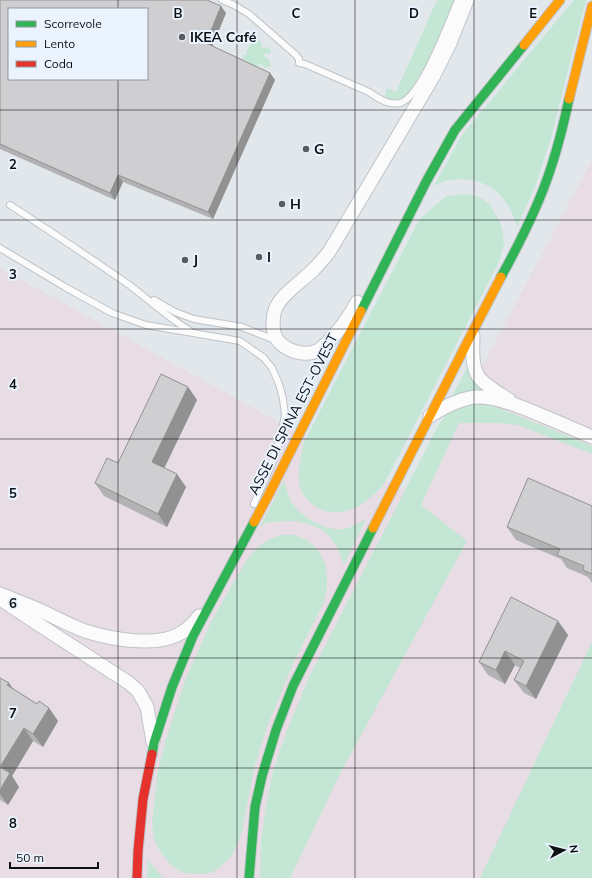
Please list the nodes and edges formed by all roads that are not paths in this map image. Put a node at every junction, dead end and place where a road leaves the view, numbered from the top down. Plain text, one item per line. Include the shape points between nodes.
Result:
1 (222, 0) edge
2 (458, 0) edge
3 (467, 0) edge
4 (560, 0) edge
5 (592, 6) edge
6 (10, 205) dead end
7 (405, 224) junction
8 (0, 248) edge
9 (138, 292) junction
10 (473, 331) junction
11 (194, 333) junction
12 (279, 342) junction
13 (515, 404) junction
14 (430, 416) junction
15 (592, 437) edge
16 (250, 512) dead end
17 (232, 546) dead end
18 (230, 567) junction
19 (0, 594) edge
20 (214, 596) junction
21 (0, 598) edge
22 (154, 743) junction
23 (137, 878) edge
24 (250, 878) edge

1 - 2 lane via 249,14 296,55 299,63 389,103 399,104 412,94 426,73
3 - 12 street via 433,77 329,252 278,304 273,321 274,334
4 - 7 main road, ASSE DI SPINA EST-OVEST via 455,130
5 - 10 main road via 560,138 546,182 524,234
6 - 9 lane
7 - 12 street via 380,254 343,325 320,349 301,353
7 - 18 main road, ASSE DI SPINA EST-OVEST
8 - 11 lane via 112,313 146,325
9 - 11 lane
9 - 12 lane via 194,319 242,328
10 - 13 street via 472,355 479,377
10 - 14 main road
11 - 16 lane via 240,341 264,358 279,384 285,415 281,435 273,461
13 - 14 street via 475,397 445,406
13 - 15 street
14 - 24 main road via 293,686 264,768 256,806
17 - 18 lane
18 - 20 main road, ASSE DI SPINA EST-OVEST
19 - 20 street via 84,630 108,637 152,641 180,634 197,619
20 - 22 main road, ASSE DI SPINA EST-OVEST via 193,636 172,687
21 - 22 street via 138,691 147,707
22 - 23 main road, ASSE DI SPINA EST-OVEST via 143,799

